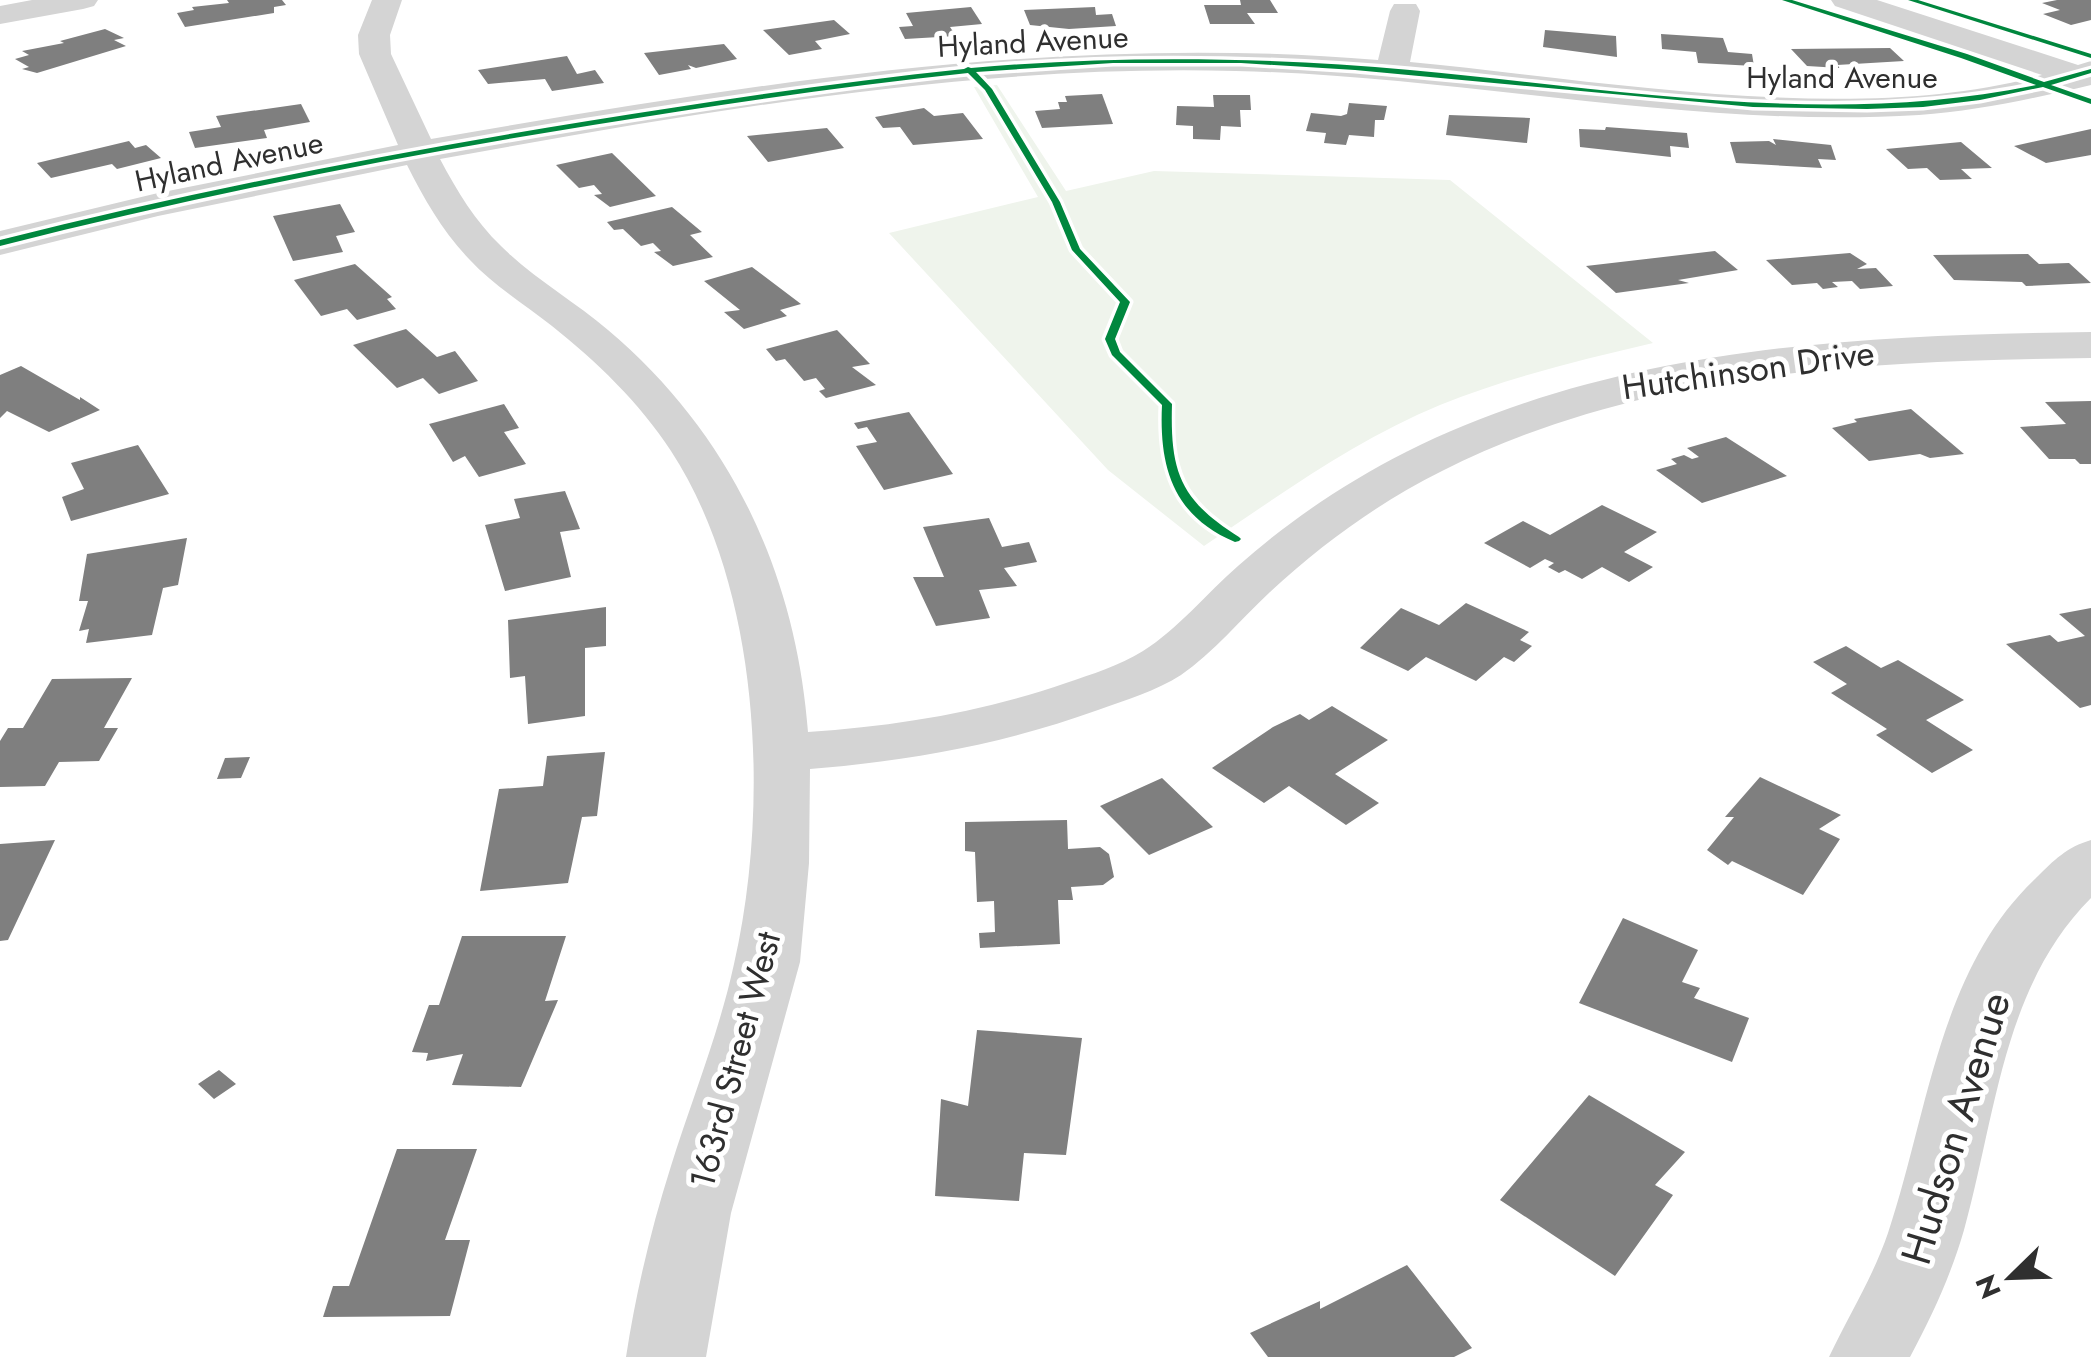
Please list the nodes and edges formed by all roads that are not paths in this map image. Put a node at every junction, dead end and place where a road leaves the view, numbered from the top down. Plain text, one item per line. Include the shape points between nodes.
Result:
1 (83, 0) edge
2 (387, 0) edge
3 (1846, 0) edge
4 (1405, 11) dead end
5 (0, 15) edge
6 (1391, 72) junction
7 (2087, 75) edge
8 (420, 150) junction
9 (0, 243) edge
10 (2091, 344) edge
11 (782, 753) junction
12 (2091, 861) edge
13 (666, 1357) edge
14 (1869, 1357) edge

1 - 5 street
2 - 8 street, 163rd Street West via 374,35 375,54
3 - 7 street
4 - 6 street
6 - 7 street, Hyland Avenue via 1824,108 1991,98
6 - 8 street, Hyland Avenue via 1203,60 1030,63 894,76
8 - 9 street, Hyland Avenue via 212,190
8 - 11 street, 163rd Street West via 448,205 482,250 604,349 697,454 758,586 777,678
10 - 11 street, Hutchinson Drive via 1789,357 1663,376 1578,399 1394,478 1297,541 1162,663 1115,684 956,734
11 - 13 street, 163rd Street West via 765,972 686,1244
12 - 14 street, Hudson Avenue via 2026,930 1988,1002 1915,1269

